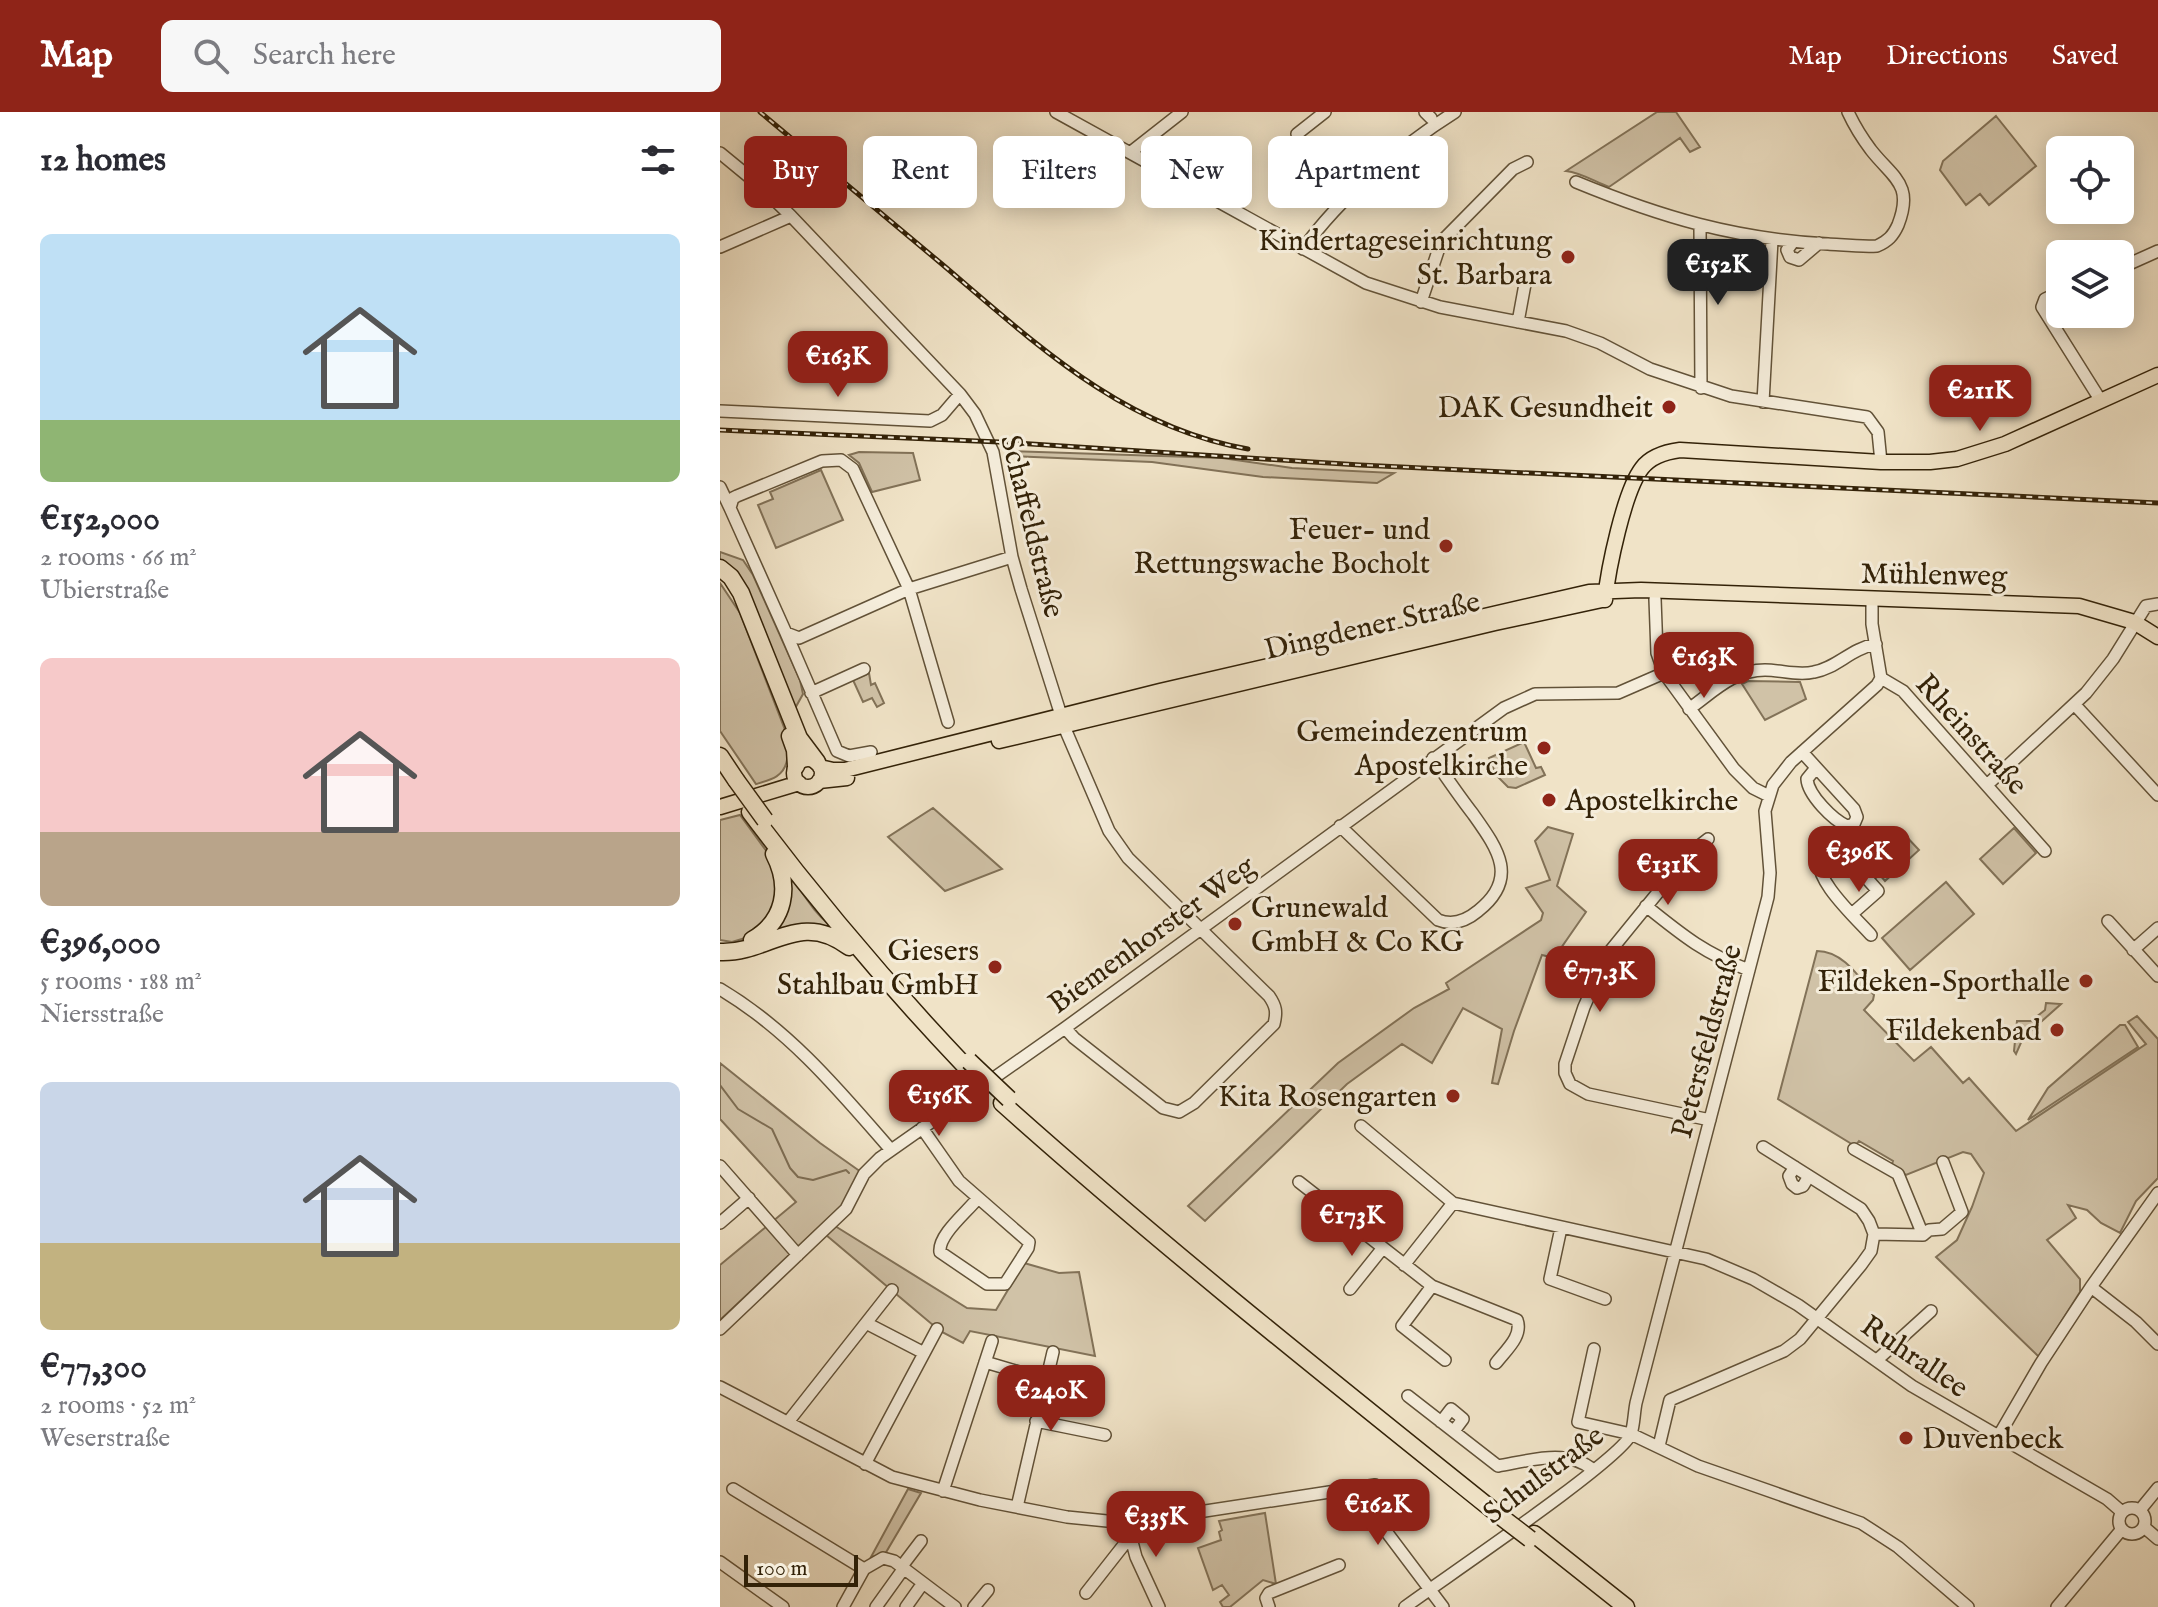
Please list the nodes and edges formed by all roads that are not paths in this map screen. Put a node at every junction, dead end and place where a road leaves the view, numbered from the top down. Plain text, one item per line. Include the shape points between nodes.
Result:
1 (1056, 112) edge
2 (1182, 112) edge
3 (1325, 112) edge
4 (1455, 112) edge
5 (1848, 112) edge
6 (1297, 134) dead end
7 (1131, 152) junction
8 (720, 153) edge
9 (1527, 162) dead end
10 (1576, 182) dead end
11 (791, 216) junction
12 (1700, 227) junction
13 (1772, 240) junction
14 (1793, 242) junction
15 (1819, 243) junction
16 (720, 247) edge
17 (1303, 249) junction
18 (2158, 251) edge
19 (2134, 262) edge
20 (1525, 284) dead end
21 (1421, 302) junction
22 (1518, 322) junction
23 (2055, 328) edge
24 (2158, 375) edge
25 (1701, 388) junction
26 (960, 394) junction
27 (2101, 401) junction
28 (1763, 402) junction
29 (720, 411) edge
30 (1881, 462) junction
31 (720, 487) edge
32 (730, 508) junction
33 (1012, 557) junction
34 (720, 571) edge
35 (909, 589) junction
36 (1702, 594) junction
37 (1606, 595) junction
38 (1655, 599) junction
39 (1872, 599) junction
40 (2158, 604) edge
41 (2134, 622) junction
42 (786, 633) junction
43 (2158, 637) edge
44 (1876, 644) junction
45 (864, 669) dead end
46 (1664, 673) junction
47 (1212, 678) junction
48 (1881, 678) junction
49 (811, 693) junction
50 (1152, 704) junction
51 (2075, 705) junction
52 (1689, 709) junction
53 (1062, 720) junction
54 (948, 722) dead end
55 (871, 752) dead end
56 (1802, 752) junction
57 (720, 756) edge
58 (1433, 758) junction
59 (1816, 768) junction
60 (819, 770) junction
61 (797, 775) junction
62 (728, 777) edge
63 (1987, 785) junction
64 (2158, 795) edge
65 (1769, 796) junction
66 (720, 807) edge
67 (756, 819) junction
68 (1843, 825) junction
69 (1340, 826) junction
70 (1708, 839) dead end
71 (1835, 843) junction
72 (2045, 851) dead end
73 (1646, 906) junction
74 (1853, 913) junction
75 (2108, 921) dead end
76 (1199, 928) junction
77 (2158, 928) edge
78 (1871, 935) dead end
79 (720, 949) edge
80 (2133, 950) junction
81 (1749, 970) junction
82 (2158, 976) edge
83 (720, 989) edge
84 (898, 996) junction
85 (1065, 1028) junction
86 (967, 1064) junction
87 (1710, 1120) junction
88 (1361, 1126) dead end
89 (922, 1128) junction
90 (1763, 1147) dead end
91 (1854, 1149) dead end
92 (891, 1150) junction
93 (1943, 1162) dead end
94 (720, 1166) edge
95 (1299, 1182) dead end
96 (2158, 1193) edge
97 (749, 1198) junction
98 (978, 1198) junction
99 (1453, 1203) junction
100 (720, 1223) edge
101 (1561, 1228) junction
102 (1874, 1234) junction
103 (1923, 1235) junction
104 (1382, 1249) junction
105 (1676, 1252) junction
106 (798, 1255) junction
107 (1404, 1265) junction
108 (1432, 1286) junction
109 (2091, 1287) junction
110 (1350, 1289) dead end
111 (892, 1290) dead end
112 (1605, 1299) dead end
113 (1931, 1311) dead end
114 (1817, 1319) junction
115 (866, 1323) junction
116 (720, 1329) edge
117 (937, 1329) dead end
118 (992, 1341) dead end
119 (2158, 1344) edge
120 (1594, 1349) dead end
121 (1053, 1352) dead end
122 (924, 1353) junction
123 (1445, 1360) dead end
124 (1877, 1360) junction
125 (985, 1362) junction
126 (1496, 1363) dead end
127 (1046, 1380) junction
128 (720, 1387) edge
129 (1408, 1396) dead end
130 (1036, 1421) junction
131 (788, 1422) junction
132 (1631, 1434) junction
133 (1105, 1435) dead end
134 (1998, 1437) junction
135 (1659, 1446) junction
136 (865, 1464) junction
137 (1593, 1470) junction
138 (1375, 1485) dead end
139 (2158, 1488) edge
140 (733, 1489) dead end
141 (1342, 1490) junction
142 (943, 1491) junction
143 (1017, 1507) junction
144 (2140, 1510) junction
145 (2122, 1512) junction
146 (1127, 1523) junction
147 (2144, 1527) junction
148 (2122, 1529) junction
149 (1130, 1537) junction
150 (1532, 1537) junction
151 (2158, 1539) edge
152 (921, 1541) dead end
153 (720, 1562) edge
154 (1339, 1565) dead end
155 (903, 1567) junction
156 (864, 1569) junction
157 (923, 1583) junction
158 (1430, 1589) junction
159 (988, 1590) dead end
160 (1086, 1593) dead end
161 (783, 1607) edge
162 (843, 1607) edge
163 (876, 1607) edge
164 (906, 1607) edge
165 (955, 1607) edge
166 (974, 1607) edge
167 (1159, 1607) edge
168 (1269, 1607) edge
169 (1405, 1607) edge
170 (1443, 1607) edge
171 (1615, 1607) edge
172 (1626, 1607) edge
173 (1968, 1607) edge
174 (2057, 1607) edge

1 - 7 street
2 - 7 street
3 - 6 street
4 - 17 street via 1380,168
5 - 15 street via 1904,191 1900,218 1894,234 1877,246
7 - 17 street
8 - 11 street, Schaffeldstraße
9 - 21 street via 1513,169 1441,242
10 - 12 street
11 - 16 street
11 - 26 street, Schaffeldstraße
12 - 13 street
12 - 25 street
13 - 14 street
13 - 28 street
14 - 15 street
14 - 15 street via 1787,250 1799,260
17 - 21 street via 1366,283
18 - 19 street
20 - 22 street
21 - 22 street
22 - 25 street via 1583,336
23 - 27 street
24 - 27 main road
25 - 28 street
26 - 29 street via 930,421
26 - 33 street, Schaffeldstraße via 993,452
27 - 30 main road via 1980,453 1930,462
28 - 30 street via 1867,417 1878,432
30 - 37 main road via 1680,450 1659,455 1636,477 1610,563
31 - 32 street
32 - 35 street via 737,496 822,461 841,460 853,469
32 - 42 street
33 - 35 street
33 - 53 street, Schaffeldstraße
34 - 60 highway via 741,593 799,738
34 - 61 highway via 740,605 795,750
35 - 42 street via 806,637
35 - 54 street
36 - 37 main road, Mühlenweg
36 - 38 main road, Mühlenweg
36 - 39 main road, Mühlenweg
37 - 38 main road, Mühlenweg
37 - 47 main road, Dingdener Straße via 1495,612
37 - 50 main road, Dingdener Straße
38 - 46 street via 1657,653
39 - 41 main road, Mühlenweg via 2079,606
39 - 44 street, Rheinstraße
40 - 41 street via 2146,606
41 - 43 main road, Mühlenweg
41 - 51 street via 2113,659
42 - 49 street
44 - 48 street, Rheinstraße
44 - 52 street via 1817,672 1743,672
45 - 49 street
46 - 52 street
46 - 58 street, Biemenhorster Weg via 1618,693 1522,698
47 - 50 main road, Dingdener Straße via 1206,689
47 - 53 main road, Dingdener Straße
48 - 56 street
48 - 63 street, Rheinstraße via 1903,691
49 - 55 street via 837,751 849,756
50 - 53 main road, Dingdener Straße
51 - 63 street
51 - 64 street
52 - 65 street via 1744,781
53 - 60 main road, Dingdener Straße via 838,780
53 - 76 street, Schaffeldstraße via 1109,831 1128,858
56 - 59 street
56 - 65 street via 1776,778
57 - 62 highway
58 - 69 street, Biemenhorster Weg
58 - 69 street via 1501,861 1496,891 1474,914 1456,923 1438,920
59 - 68 street via 1807,779 1809,788
59 - 68 street via 1856,812 1854,824
60 - 61 main road, Dingdener Straße via 808,786
60 - 61 main road, Dingdener Straße via 803,760
61 - 66 main road, Dingdener Straße via 768,794
62 - 67 highway, bridge
63 - 72 street, Rheinstraße
65 - 81 street, Petersfeldstraße via 1768,897
67 - 79 highway via 781,867 780,912 753,940
67 - 84 highway
67 - 86 highway
68 - 71 street
69 - 76 street, Biemenhorster Weg
70 - 73 street
71 - 74 street via 1823,854 1818,869
71 - 74 street via 1878,891
73 - 81 street via 1700,949
73 - 87 street via 1607,955 1573,1035 1565,1064 1567,1079 1588,1094
74 - 78 street
75 - 80 street
76 - 85 street, Biemenhorster Weg
76 - 85 street, Schaffeldstraße via 1269,996 1276,1015 1274,1024 1187,1108 1163,1108
77 - 80 street
79 - 84 highway via 734,952 801,931 823,933 849,947
80 - 82 street
81 - 87 street, Petersfeldstraße
83 - 92 street via 795,1045
84 - 86 highway
85 - 89 street, Biemenhorster Weg
86 - 150 highway, bridge via 1114,1193
87 - 105 street, Petersfeldstraße
88 - 99 street
89 - 92 street, Biemenhorster Weg
89 - 98 street via 959,1181
90 - 102 street via 1861,1209
91 - 103 street via 1898,1174
92 - 106 street, Biemenhorster Weg via 870,1166 846,1209
93 - 103 street via 1962,1212 1942,1229
94 - 97 street
95 - 104 street
96 - 109 street
97 - 100 street
97 - 106 street
98 - 98 street via 1029,1242 1005,1284 987,1284 940,1252 949,1228
99 - 101 street, Ruhrallee
99 - 107 street
101 - 105 street, Ruhrallee
101 - 112 street via 1550,1279
102 - 103 street
102 - 114 street via 1871,1251
104 - 107 street
104 - 110 street
105 - 114 street, Ruhrallee via 1753,1279
105 - 132 street, Petersfeldstraße
106 - 116 street, Biemenhorster Weg
107 - 108 street
108 - 123 street via 1402,1326
108 - 126 street via 1517,1320 1518,1334
109 - 119 street
109 - 134 street
111 - 115 street
113 - 124 street
114 - 124 street, Ruhrallee
114 - 135 street via 1784,1351 1670,1400
115 - 122 street
115 - 131 street
117 - 122 street
118 - 125 street
120 - 132 street via 1578,1422
121 - 127 street
122 - 136 street
124 - 134 street, Ruhrallee
125 - 127 street
125 - 142 street
127 - 130 street
128 - 131 street
129 - 137 street via 1441,1422 1451,1409 1463,1419 1454,1431 1498,1466 1559,1457 1584,1462
130 - 133 street
130 - 143 street
131 - 136 street
132 - 135 street
132 - 137 street, Schulstraße
134 - 145 street, Ruhrallee
135 - 173 street via 1698,1466 1879,1532
136 - 142 street
137 - 158 street, Schulstraße
138 - 141 street
139 - 144 street
140 - 156 street
141 - 146 street
141 - 158 street via 1382,1526
142 - 143 street
143 - 146 street
144 - 145 street
144 - 147 street
145 - 148 street
146 - 149 street
147 - 148 street via 2133,1534
147 - 151 street
148 - 174 street
149 - 160 street
149 - 167 street
150 - 171 highway
150 - 172 highway
152 - 155 street
153 - 161 street
154 - 168 street via 1269,1593
155 - 156 street via 883,1558
155 - 157 street
155 - 163 street
156 - 162 street
157 - 164 street
157 - 165 street
158 - 169 street, Schulstraße
158 - 170 street
159 - 166 street

